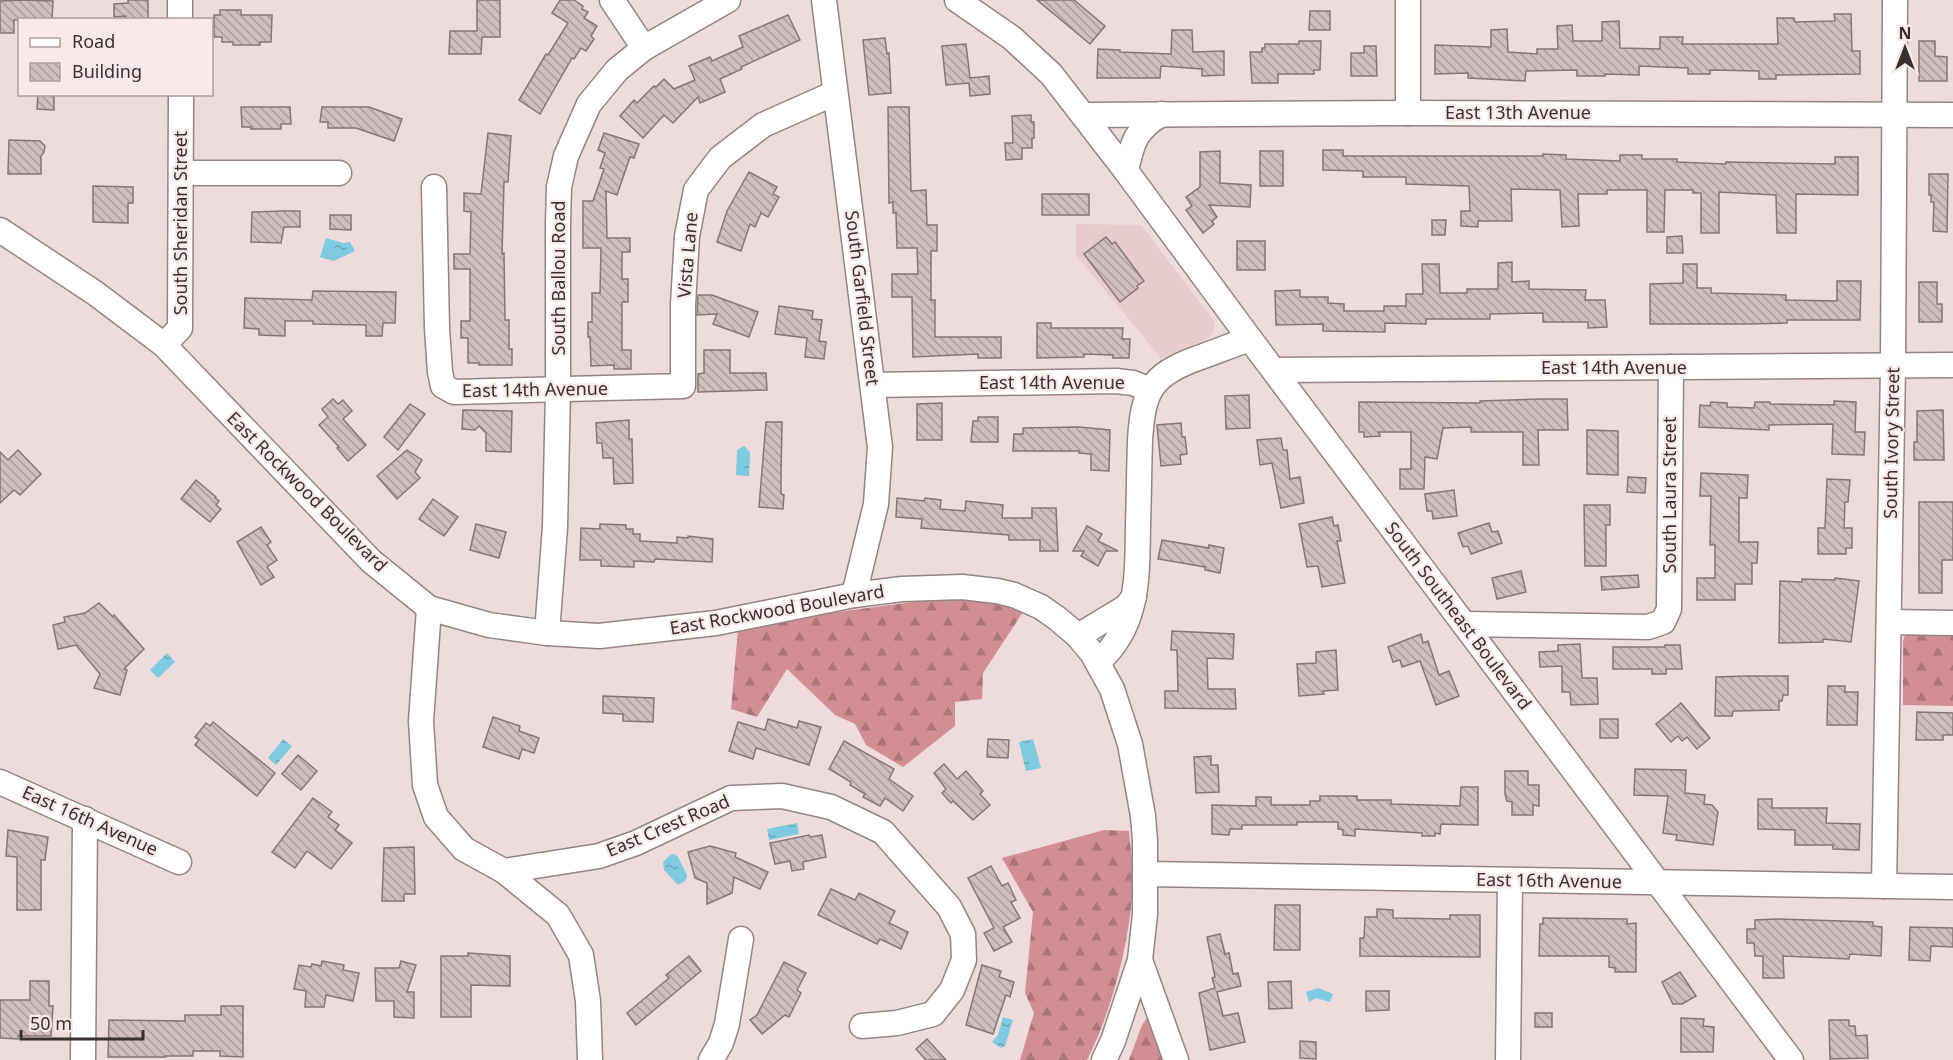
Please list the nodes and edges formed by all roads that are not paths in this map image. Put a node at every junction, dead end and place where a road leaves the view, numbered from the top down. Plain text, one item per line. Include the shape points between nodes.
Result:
1 (180, 0) edge
2 (612, 0) edge
3 (728, 0) edge
4 (824, 0) edge
5 (957, 0) edge
6 (1407, 0) edge
7 (1895, 0) edge
8 (180, 18) edge
9 (644, 48) junction
10 (835, 93) junction
11 (181, 96) edge
12 (1408, 113) junction
13 (1162, 114) junction
14 (1083, 115) junction
15 (1895, 115) junction
16 (1953, 115) edge
17 (1126, 171) junction
18 (182, 173) junction
19 (339, 173) dead end
20 (434, 188) dead end
21 (0, 230) edge
22 (1250, 339) junction
23 (164, 345) junction
24 (1953, 365) edge
25 (1893, 366) junction
26 (1671, 367) junction
27 (1274, 370) junction
28 (873, 385) junction
29 (684, 386) joint
30 (1150, 390) junction
31 (558, 391) junction
32 (855, 595) junction
33 (1135, 596) junction
34 (429, 608) junction
35 (1889, 622) junction
36 (1953, 623) edge
37 (1464, 624) junction
38 (547, 633) junction
39 (1078, 636) junction
40 (1098, 662) junction
41 (0, 782) edge
42 (85, 819) junction
43 (179, 862) dead end
44 (504, 871) junction
45 (1146, 874) junction
46 (1510, 881) junction
47 (1658, 883) junction
48 (1884, 886) junction
49 (1953, 887) edge
50 (741, 939) dead end
51 (1140, 960) junction
52 (862, 1026) dead end
53 (82, 1060) edge
54 (590, 1060) edge
55 (711, 1060) edge
56 (1104, 1060) edge
57 (1176, 1060) edge
58 (1509, 1060) edge
59 (1791, 1060) edge

1 - 8 street
2 - 9 street
3 - 9 street, South Ballou Road
4 - 10 street, South Garfield Street
5 - 14 street, South Southeast Boulevard via 1012,38 1052,74
6 - 12 street
7 - 15 street, South Ivory Street
9 - 31 street, South Ballou Road via 617,70 589,104 566,156 558,224
10 - 28 street, South Garfield Street
10 - 29 street, Vista Lane via 763,125 720,158 696,190 687,236
11 - 18 street, South Sheridan Street
12 - 13 street, East 13th Avenue
12 - 15 street, East 13th Avenue
13 - 14 street, East 13th Avenue
13 - 17 street via 1138,133
14 - 17 street, South Southeast Boulevard
15 - 16 street, East 13th Avenue
15 - 25 street, South Ivory Street
17 - 22 street, South Southeast Boulevard
18 - 19 street
18 - 23 street, South Sheridan Street via 180,328
20 - 31 street, East 14th Avenue via 437,328 443,386 454,392
21 - 23 street, East Rockwood Boulevard
22 - 27 street, South Southeast Boulevard
22 - 30 street, East 14th Avenue via 1175,366
23 - 34 street, East Rockwood Boulevard via 371,561
24 - 25 street, East 14th Avenue
25 - 26 street, East 14th Avenue
25 - 35 street, South Ivory Street
26 - 27 street, East 14th Avenue
26 - 37 street, South Laura Street via 1669,609 1663,622 1648,627
27 - 37 street, South Southeast Boulevard
28 - 30 street, East 14th Avenue via 1116,381
28 - 32 street, South Garfield Street via 880,447 876,504
29 - 31 street, East 14th Avenue
30 - 33 street via 1141,429
31 - 38 street, South Ballou Road via 555,527
32 - 38 street, East Rockwood Boulevard via 694,626 599,636
32 - 39 street, East Rockwood Boulevard via 941,587 1005,592 1041,607
33 - 39 street via 1126,607
33 - 40 street via 1123,628
34 - 38 street, East Rockwood Boulevard via 489,625
34 - 44 street via 421,721 424,785 435,818 464,849
35 - 36 street
35 - 48 street, South Ivory Street
37 - 47 street, South Southeast Boulevard
39 - 40 street, East Rockwood Boulevard
40 - 45 street, East Rockwood Boulevard via 1118,704 1134,760 1143,816
41 - 42 street, East 16th Avenue
42 - 43 street, East 16th Avenue
42 - 53 street
44 - 52 street, East Crest Road via 599,856 636,843 730,798 782,796 831,807 883,832 949,907 963,934 964,960 952,990 933,1014
44 - 54 street via 558,915 581,955 588,1001
45 - 46 street, East 16th Avenue
45 - 51 street, East Rockwood Boulevard
46 - 47 street, East 16th Avenue
46 - 58 street
47 - 48 street, East 16th Avenue
47 - 59 street, South Southeast Boulevard
48 - 49 street, East 16th Avenue
50 - 55 street via 727,1024
51 - 56 street
51 - 57 street

